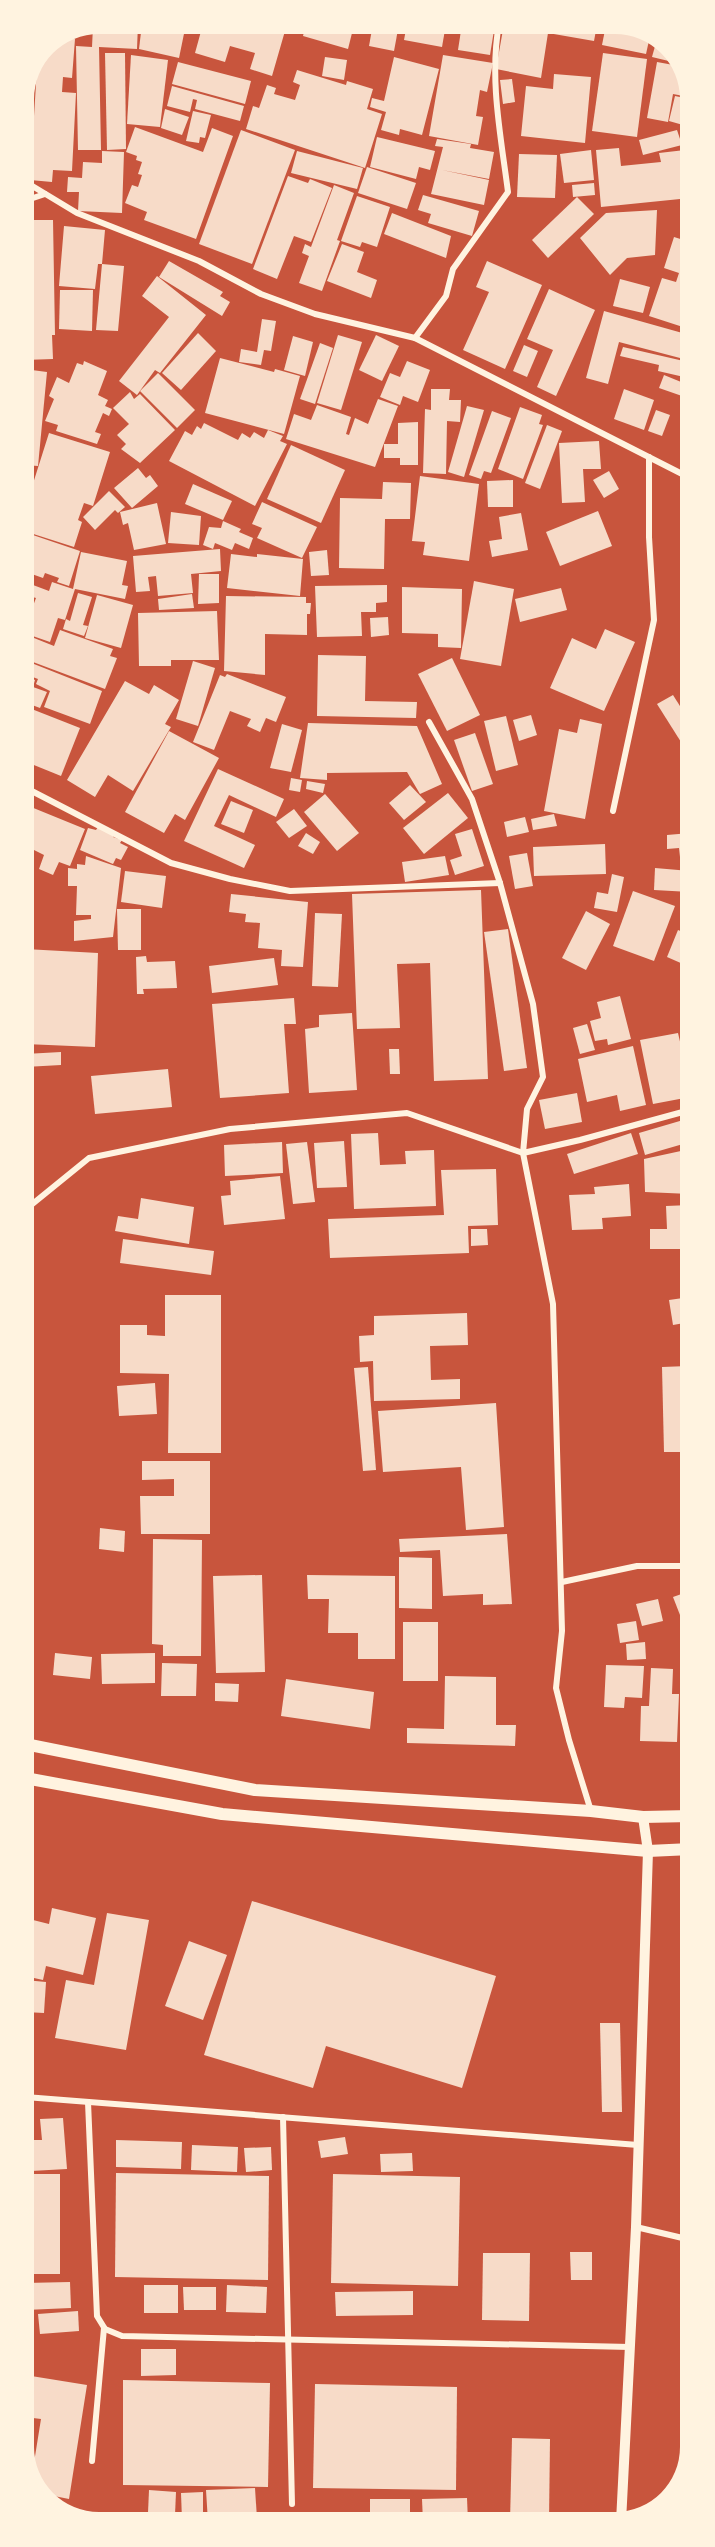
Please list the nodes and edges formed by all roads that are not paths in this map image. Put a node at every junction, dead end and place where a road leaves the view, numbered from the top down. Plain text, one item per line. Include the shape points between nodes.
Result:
1 (497, 35) edge
2 (34, 187) edge
3 (45, 194) junction
4 (34, 198) edge
5 (415, 338) junction
6 (649, 457) junction
7 (680, 473) edge
8 (429, 722) dead end
9 (34, 792) edge
10 (613, 811) dead end
11 (500, 883) junction
12 (680, 1113) edge
13 (523, 1153) junction
14 (34, 1203) edge
15 (680, 1566) edge
16 (562, 1582) junction
17 (34, 1745) edge
18 (34, 1780) edge
19 (591, 1811) junction
20 (680, 1816) edge
21 (643, 1817) junction
22 (680, 1850) edge
23 (648, 1851) junction
24 (34, 2098) edge
25 (88, 2102) junction
26 (283, 2117) junction
27 (638, 2145) junction
28 (636, 2227) junction
29 (680, 2237) edge
30 (104, 2328) junction
31 (286, 2340) junction
32 (630, 2347) junction
33 (92, 2460) dead end
34 (292, 2504) dead end
35 (622, 2512) edge

1 - 5 street via 494,52 508,192 453,270 446,296
2 - 3 street
3 - 4 street
3 - 5 street via 77,213 199,261 261,294 315,314
5 - 6 street
6 - 7 street
6 - 10 street via 654,620
8 - 11 street via 472,799
9 - 11 street via 171,863 290,891
11 - 13 street via 532,1004 543,1077 527,1109
12 - 13 street
13 - 14 street via 407,1113 230,1129 89,1158
13 - 16 street via 553,1304
15 - 16 street via 638,1566
16 - 19 street via 556,1688
17 - 19 main road via 255,1790
18 - 23 main road via 222,1814
19 - 21 main road
20 - 21 main road
21 - 23 street
22 - 23 main road
23 - 27 street
24 - 25 street
25 - 26 street
25 - 30 street via 98,2316
26 - 27 street
26 - 31 street
27 - 28 street
28 - 29 street
28 - 32 street
30 - 31 street via 122,2336
30 - 33 street
31 - 32 street
31 - 34 street
32 - 35 street

